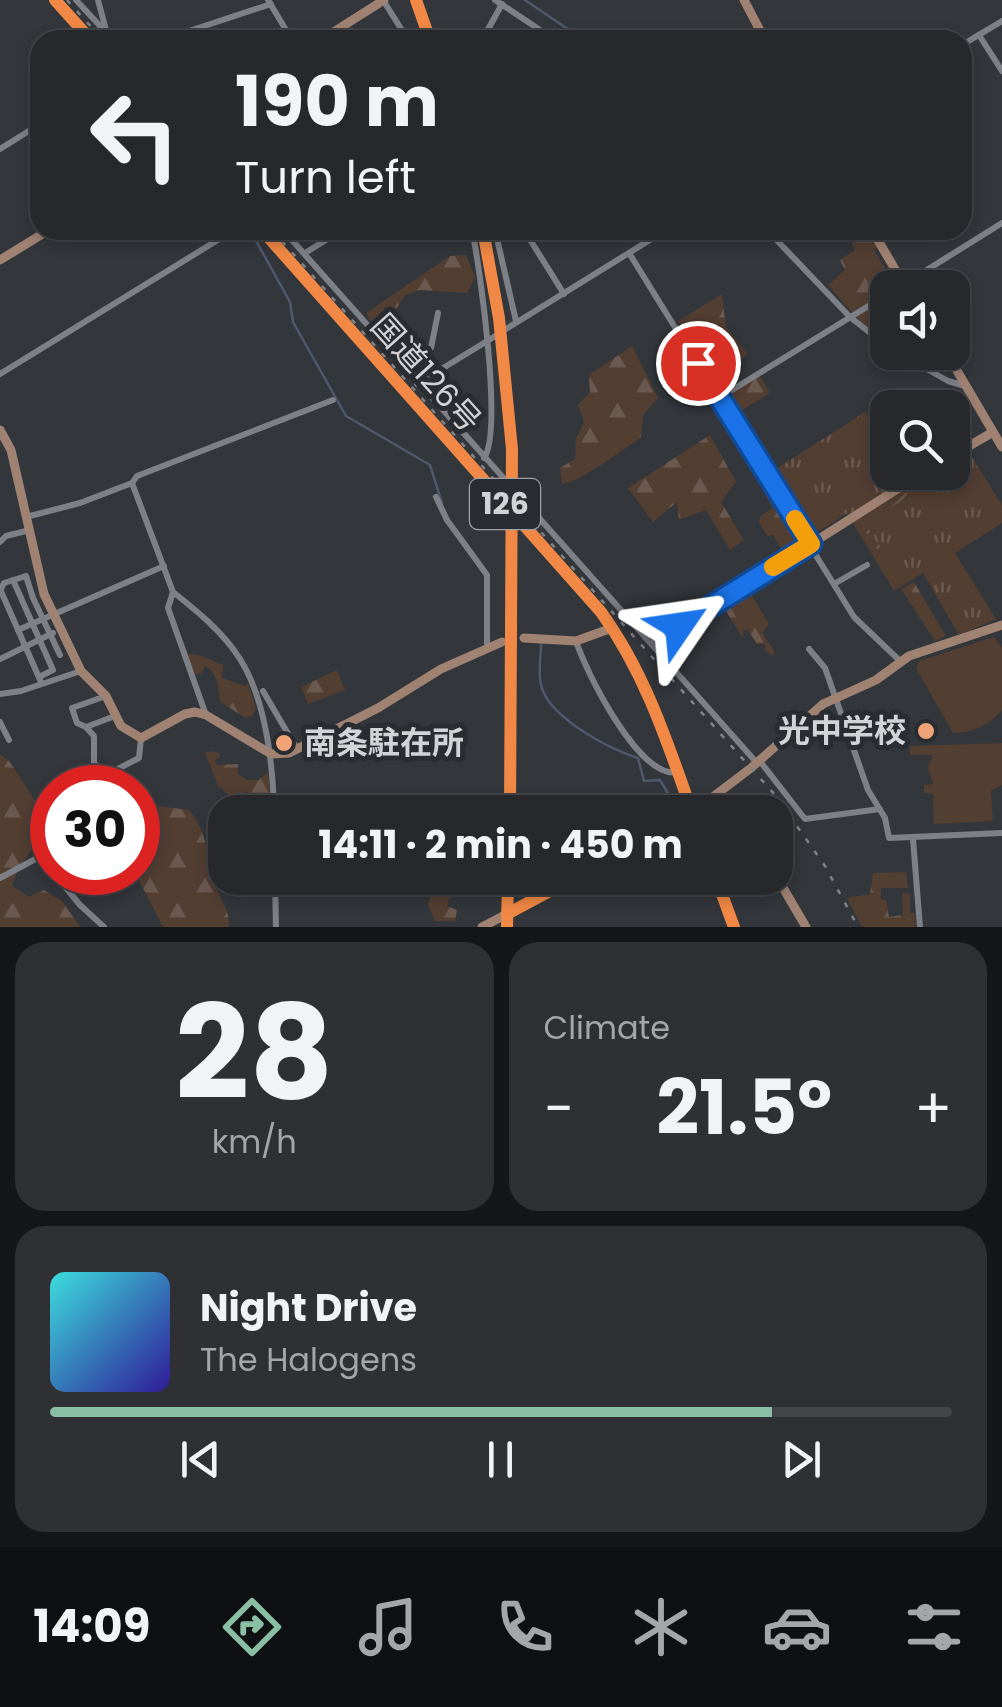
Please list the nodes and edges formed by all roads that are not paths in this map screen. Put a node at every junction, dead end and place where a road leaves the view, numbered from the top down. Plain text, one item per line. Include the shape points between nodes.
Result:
1 (76, 0) edge
2 (98, 0) edge
3 (384, 0) edge
4 (416, 0) edge
5 (744, 0) edge
6 (269, 2) edge
7 (499, 2) edge
8 (53, 3) edge
9 (1002, 21) edge
10 (81, 30) edge
11 (104, 30) edge
12 (106, 30) edge
13 (190, 30) edge
14 (286, 30) edge
15 (337, 30) edge
16 (402, 30) edge
17 (426, 30) edge
18 (487, 30) edge
19 (540, 30) edge
20 (760, 30) edge
21 (979, 35) junction
22 (972, 39) edge
23 (1002, 71) edge
24 (30, 130) edge
25 (0, 148) edge
26 (1002, 223) edge
27 (33, 240) edge
28 (218, 240) edge
29 (271, 240) edge
30 (292, 240) edge
31 (325, 240) edge
32 (473, 240) edge
33 (485, 240) edge
34 (497, 240) edge
35 (530, 240) edge
36 (650, 240) edge
37 (777, 240) edge
38 (878, 240) edge
39 (304, 253) junction
40 (630, 253) junction
41 (0, 260) edge
42 (894, 270) edge
43 (928, 270) edge
44 (564, 294) junction
45 (870, 305) edge
46 (438, 313) dead end
47 (850, 317) junction
48 (516, 322) junction
49 (506, 330) dead end
50 (870, 333) edge
51 (496, 335) dead end
52 (487, 341) junction
53 (929, 370) edge
54 (957, 370) edge
55 (0, 374) edge
56 (430, 376) junction
57 (418, 384) junction
58 (966, 386) junction
59 (719, 398) junction
60 (333, 400) dead end
61 (998, 429) edge
62 (0, 430) edge
63 (970, 445) edge
64 (1002, 447) edge
65 (484, 458) junction
66 (132, 483) junction
67 (896, 490) edge
68 (436, 497) dead end
69 (26, 518) junction
70 (30, 530) junction
71 (2, 537) edge
72 (811, 544) junction
73 (867, 565) dead end
74 (164, 566) junction
75 (14, 580) junction
76 (834, 584) junction
77 (0, 589) edge
78 (173, 592) junction
79 (44, 594) junction
80 (32, 598) junction
81 (21, 603) junction
82 (9, 608) junction
83 (54, 612) junction
84 (43, 619) junction
85 (32, 624) junction
86 (612, 628) junction
87 (63, 629) junction
88 (1000, 629) edge
89 (18, 630) junction
90 (50, 634) junction
91 (524, 638) dead end
92 (40, 640) junction
93 (576, 641) junction
94 (502, 642) dead end
95 (652, 643) junction
96 (26, 646) junction
97 (487, 648) junction
98 (809, 649) dead end
99 (73, 650) junction
100 (60, 655) junction
101 (0, 658) edge
102 (49, 660) junction
103 (900, 661) junction
104 (81, 671) junction
105 (40, 679) junction
106 (263, 692) dead end
107 (0, 694) edge
108 (106, 696) junction
109 (836, 699) junction
110 (116, 715) junction
111 (206, 715) junction
112 (0, 722) edge
113 (84, 727) junction
114 (71, 728) dead end
115 (141, 738) junction
116 (9, 740) dead end
117 (297, 749) junction
118 (272, 754) junction
119 (758, 762) junction
120 (96, 765) edge
121 (126, 765) edge
122 (679, 772) junction
123 (717, 794) edge
124 (273, 795) edge
125 (513, 795) edge
126 (687, 795) edge
127 (881, 808) junction
128 (1001, 834) edge
129 (913, 839) junction
130 (30, 862) edge
131 (0, 878) edge
132 (71, 895) edge
133 (276, 895) edge
134 (548, 895) edge
135 (722, 895) edge
136 (787, 895) edge
137 (511, 919) edge
138 (104, 927) edge
139 (276, 927) edge
140 (482, 927) edge
141 (734, 927) edge
142 (806, 927) edge
143 (920, 927) edge

1 - 11 street
2 - 12 street
3 - 15 street
3 - 16 street
4 - 17 highway
5 - 20 street
6 - 13 street
6 - 14 street
7 - 18 street
7 - 19 street
8 - 10 highway
9 - 21 street
21 - 22 street
21 - 23 street
24 - 25 street
26 - 43 street
27 - 41 street
28 - 55 street
29 - 86 highway, 国道126号 / 126
30 - 39 street
31 - 39 street
32 - 52 street
33 - 125 highway, 126 via 506,374 513,480
34 - 48 street
35 - 44 street
36 - 40 street
37 - 47 street
38 - 42 street
39 - 57 street
40 - 44 street
40 - 59 street
44 - 48 street
45 - 47 street
46 - 56 street via 431,348 420,360
47 - 50 street
47 - 59 street
48 - 49 street
51 - 52 street
52 - 56 street
52 - 65 street via 490,449
53 - 58 street
54 - 58 street
56 - 57 street
57 - 65 street
58 - 61 street
59 - 72 street
60 - 66 street
61 - 63 street
61 - 64 street
62 - 69 street
65 - 95 street
66 - 69 street
66 - 74 street
67 - 72 street
68 - 97 street via 486,575
69 - 70 street
70 - 71 street
70 - 79 street
72 - 76 street
72 - 95 street
73 - 76 street
74 - 78 street
74 - 83 street
75 - 77 street
75 - 80 street via 26,576
75 - 81 street
76 - 103 street via 854,617
77 - 82 street
78 - 111 street via 168,608
78 - 118 street via 240,659
79 - 80 street
79 - 83 street
80 - 81 street
80 - 84 street
81 - 82 street
81 - 85 street
82 - 89 street
83 - 84 street
83 - 87 street
84 - 85 street
84 - 90 street
85 - 89 street
85 - 92 street
86 - 93 street
86 - 122 highway, 国道126号 / 126 via 650,696
87 - 90 street
87 - 99 street
88 - 103 street
89 - 96 street
90 - 92 street
90 - 100 street
91 - 93 street
92 - 96 street
92 - 102 street
93 - 122 street via 594,686 639,750 666,774
94 - 97 street
95 - 119 street
96 - 101 street
96 - 105 street
97 - 117 street
98 - 109 street via 825,668
99 - 100 street
99 - 104 street
100 - 102 street
102 - 105 street via 54,670
103 - 109 street
104 - 105 street
104 - 108 street
105 - 107 street
106 - 117 street
108 - 110 street
108 - 113 street via 72,708
109 - 119 street via 818,707
109 - 127 street via 868,790
110 - 113 street
110 - 115 street via 126,732
111 - 115 street via 185,714
111 - 118 street
112 - 116 street
113 - 114 street
113 - 120 street via 94,736
115 - 121 street via 139,758
117 - 118 street
118 - 124 street
119 - 123 street
119 - 127 street via 806,819
122 - 126 highway, 国道126号 / 126
127 - 129 street via 889,838
128 - 129 street
129 - 143 street
130 - 131 street
132 - 138 street
133 - 139 street
134 - 137 highway
135 - 141 highway
136 - 142 street
137 - 140 street

